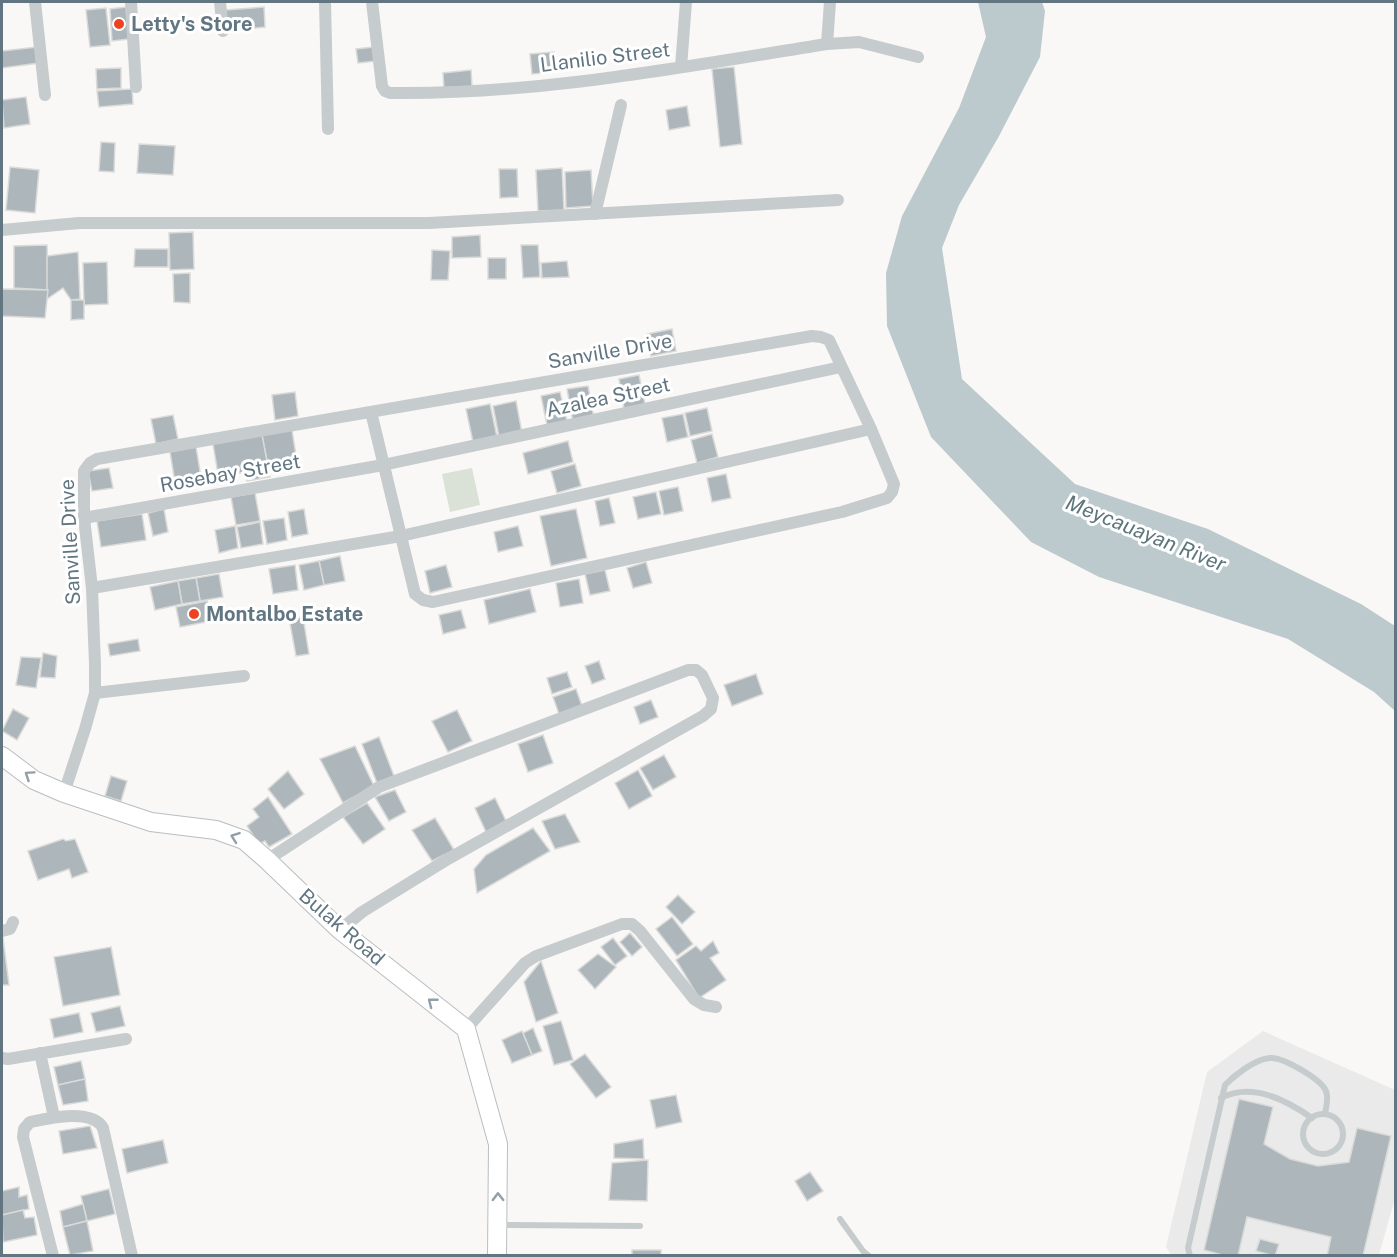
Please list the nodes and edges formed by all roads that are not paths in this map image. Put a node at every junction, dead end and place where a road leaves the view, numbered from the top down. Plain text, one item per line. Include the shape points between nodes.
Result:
1 (35, 2) edge
2 (131, 2) edge
3 (220, 2) edge
4 (325, 2) edge
5 (372, 2) edge
6 (686, 2) edge
7 (830, 2) edge
8 (223, 32) dead end
9 (827, 44) junction
10 (918, 57) dead end
11 (681, 67) junction
12 (136, 87) dead end
13 (45, 95) dead end
14 (621, 105) dead end
15 (328, 129) dead end
16 (838, 200) dead end
17 (595, 214) junction
18 (2, 230) edge
19 (841, 367) junction
20 (371, 412) junction
21 (871, 429) junction
22 (383, 465) junction
23 (84, 518) junction
24 (402, 536) junction
25 (92, 588) junction
26 (244, 676) dead end
27 (94, 693) junction
28 (2, 756) edge
29 (63, 793) junction
30 (267, 860) junction
31 (13, 922) dead end
32 (340, 930) junction
33 (2, 931) edge
34 (716, 1007) dead end
35 (466, 1029) junction
36 (126, 1040) dead end
37 (40, 1053) junction
38 (2, 1058) edge
39 (1221, 1098) junction
40 (1325, 1114) junction
41 (54, 1117) junction
42 (1312, 1118) junction
43 (840, 1219) dead end
44 (499, 1225) junction
45 (640, 1226) dead end
46 (53, 1256) edge
47 (132, 1256) edge
48 (497, 1256) edge
49 (869, 1256) edge
50 (1190, 1256) edge

1 - 13 street
2 - 12 street
3 - 8 street
4 - 15 street
5 - 11 street, Llanilio Street via 382,86 390,93 443,94 597,80
6 - 11 street
7 - 9 street
9 - 10 street, Llanilio Street via 859,42
9 - 11 street, Llanilio Street
14 - 17 street
16 - 17 street
17 - 18 street via 429,224 79,223
19 - 20 street, Sanville Drive via 828,340 812,336
19 - 21 street, Sanville Drive
19 - 22 street, Azalea Street
20 - 22 street
20 - 23 street, Sanville Drive via 98,459 84,471
21 - 24 street
21 - 24 street, Sanville Drive via 894,484 892,492 887,498 842,512 432,603 415,594
22 - 23 street, Rosebay Street
22 - 24 street
23 - 25 street, Sanville Drive
24 - 25 street
25 - 27 street, Sanville Drive
26 - 27 street
27 - 29 street, Sanville Drive
29 -> 28 street, Bulak Road via 34,780
30 -> 29 street, Bulak Road via 244,840 216,830 151,822
30 - 32 street, Bulak Road
30 - 32 street via 379,787 688,670 702,675 713,698 711,709 703,716 448,859
31 - 33 street
35 -> 32 street, Bulak Road
34 - 35 street via 694,999 640,931 632,924 622,924 525,963
44 -> 35 street via 498,1144
36 - 37 street
37 - 38 street
37 - 41 street
39 - 40 lane via 1233,1077 1262,1059 1277,1059 1290,1063 1325,1088
39 - 42 lane via 1232,1092 1256,1092
39 - 50 lane via 1188,1248
40 - 42 lane
40 - 42 lane via 1337,1120 1343,1132 1340,1145 1330,1153 1316,1153 1306,1143 1304,1129
41 - 46 street via 30,1122 23,1137
41 - 47 street via 92,1117 104,1128
43 - 49 lane
44 - 45 lane
44 - 48 street

